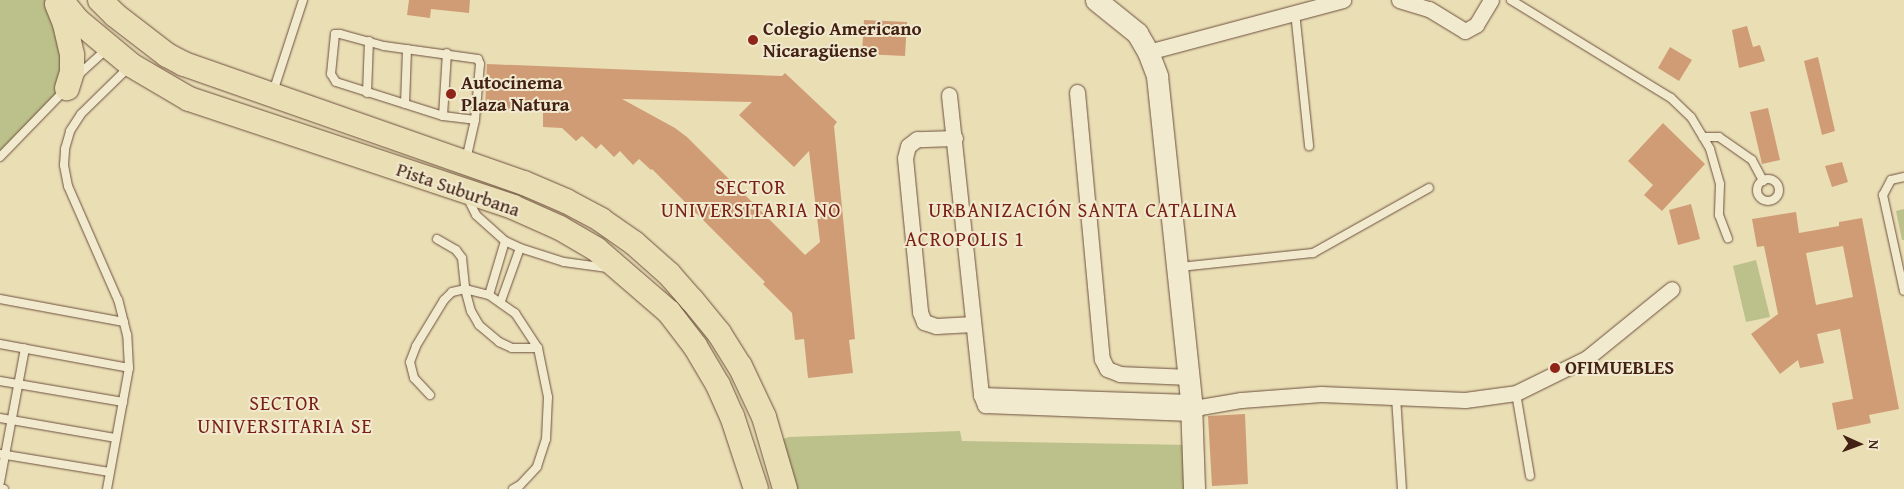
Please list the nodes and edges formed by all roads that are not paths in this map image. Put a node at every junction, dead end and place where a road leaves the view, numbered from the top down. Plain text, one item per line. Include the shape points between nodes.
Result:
1 (55, 0) edge
2 (61, 0) edge
3 (100, 0) edge
4 (303, 0) edge
5 (1096, 0) edge
6 (1343, 0) edge
7 (1399, 0) edge
8 (1491, 0) edge
9 (1511, 0) edge
10 (1295, 12) junction
11 (369, 41) junction
12 (109, 47) junction
13 (407, 48) junction
14 (1148, 52) junction
15 (447, 53) junction
16 (131, 65) junction
17 (67, 88) junction
18 (1077, 92) dead end
19 (367, 93) junction
20 (949, 95) dead end
21 (282, 100) junction
22 (405, 104) junction
23 (443, 116) junction
24 (475, 120) junction
25 (1703, 137) junction
26 (955, 138) junction
27 (1309, 146) dead end
28 (0, 157) edge
29 (466, 162) junction
30 (1904, 177) edge
31 (1763, 181) dead end
32 (1429, 188) dead end
33 (464, 191) junction
34 (1728, 238) dead end
35 (437, 239) dead end
36 (505, 241) junction
37 (520, 248) junction
38 (619, 266) junction
39 (1177, 267) junction
40 (465, 289) junction
41 (1672, 289) dead end
42 (1904, 291) edge
43 (489, 295) junction
44 (0, 299) edge
45 (501, 301) junction
46 (124, 322) junction
47 (973, 324) junction
48 (0, 344) edge
49 (25, 348) junction
50 (538, 348) junction
51 (129, 368) junction
52 (1188, 377) junction
53 (0, 381) edge
54 (18, 384) junction
55 (1516, 393) junction
56 (430, 394) dead end
57 (1396, 397) junction
58 (123, 402) junction
59 (1194, 408) junction
60 (0, 418) edge
61 (12, 420) junction
62 (116, 438) junction
63 (3, 454) edge
64 (110, 472) junction
65 (1530, 476) dead end
66 (0, 482) edge
67 (0, 488) edge
68 (4, 489) edge
69 (107, 489) edge
70 (513, 489) edge
71 (756, 489) edge
72 (785, 489) edge
73 (1194, 489) edge
74 (1402, 489) edge

1 - 17 main road via 72,55 72,72
2 - 12 main road, Pista Suburbana via 77,20
3 - 21 main road, Pista Suburbana via 122,21 184,64
4 - 21 lane
5 - 14 street via 1137,33
6 - 10 street
7 - 8 street via 1429,9 1465,31 1476,25
9 - 25 lane via 1671,98 1691,117
10 - 14 street
10 - 27 lane
11 - 13 lane
11 - 19 lane
11 - 19 lane via 335,34 331,74 336,82
12 - 16 main road, Pista Suburbana
12 - 17 lane
12 - 21 main road via 126,42 193,75 249,95
13 - 15 lane
13 - 22 lane
14 - 39 street via 1157,76
15 - 23 lane
15 - 24 lane via 478,59
16 - 33 main road, Pista Suburbana via 189,99
16 - 46 lane via 81,114 70,131 64,166 68,186 118,300
17 - 28 lane
18 - 52 street via 1102,359 1108,370 1120,374
19 - 22 lane
20 - 26 street
21 - 29 main road, Pista Suburbana
22 - 23 lane
23 - 24 lane
24 - 29 lane
25 - 31 lane via 1719,137 1752,160
25 - 34 lane via 1710,149 1720,184 1719,215
26 - 47 street
26 - 47 street via 918,139 908,146 906,158 920,312 924,322 936,326
29 - 72 main road, Pista Suburbana via 584,210 634,243 669,274 719,333 740,366 764,417
30 - 42 lane via 1891,180 1883,195
32 - 39 lane via 1313,254
33 - 36 lane via 476,215
33 - 38 main road, Pista Suburbana via 513,207 560,228
35 - 40 lane via 456,250 462,258
36 - 37 lane
36 - 43 lane
37 - 38 lane via 564,262 603,268
37 - 45 lane
38 - 71 main road, Pista Suburbana via 669,312 695,346 732,416
39 - 52 street
40 - 43 lane
40 - 50 lane via 479,325 499,342 512,348
40 - 56 lane via 452,292 444,300 410,362 414,378
41 - 55 street via 1587,358
43 - 45 lane
44 - 46 lane
45 - 50 lane via 515,313
46 - 51 lane
47 - 59 street via 981,395
48 - 49 lane
49 - 51 lane
49 - 54 lane
50 - 70 lane via 548,397 546,439 537,467
51 - 58 lane
52 - 59 street
53 - 54 lane
54 - 58 lane
54 - 61 lane
55 - 57 street via 1465,400
55 - 65 lane
57 - 59 street via 1321,394 1241,400
57 - 74 lane
58 - 62 lane
59 - 73 street
60 - 61 lane
61 - 62 lane
61 - 63 lane
62 - 64 lane
63 - 64 lane
63 - 66 lane
64 - 69 lane
67 - 68 lane

